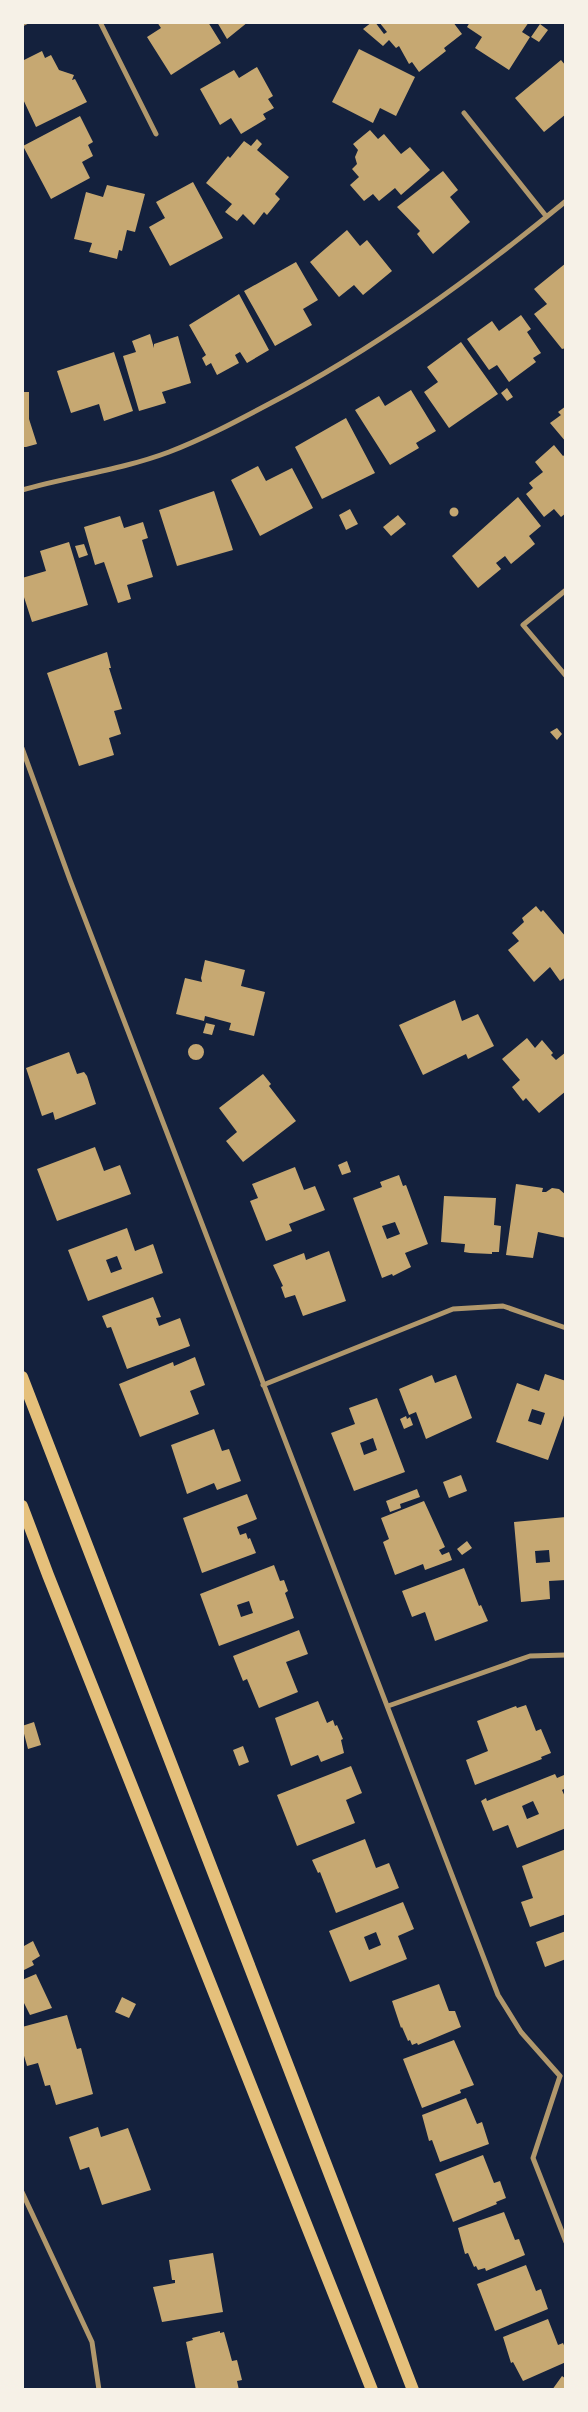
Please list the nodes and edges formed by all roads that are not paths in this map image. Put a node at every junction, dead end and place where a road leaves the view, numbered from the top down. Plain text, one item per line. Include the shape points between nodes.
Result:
1 (26, 22) edge
2 (100, 22) edge
3 (22, 24) edge
4 (464, 113) dead end
5 (156, 134) dead end
6 (566, 201) edge
7 (546, 216) junction
8 (22, 490) edge
9 (566, 590) edge
10 (566, 676) edge
11 (22, 748) edge
12 (566, 1328) edge
13 (22, 1378) edge
14 (264, 1385) junction
15 (22, 1506) edge
16 (566, 1655) edge
17 (388, 1706) junction
18 (563, 2077) edge
19 (22, 2192) edge
20 (566, 2242) edge
21 (99, 2390) edge
22 (372, 2390) edge
23 (413, 2390) edge

1 - 3 street
2 - 5 street
4 - 7 street
6 - 7 street
7 - 8 street via 486,266 394,330 292,392 221,430 126,466
9 - 10 street via 523,625
11 - 14 street
12 - 14 street via 503,1306 453,1309
13 - 23 main road
14 - 17 street
15 - 22 main road
16 - 17 street via 530,1656
17 - 18 street via 498,1995 521,2032
18 - 20 street via 533,2158
19 - 21 street via 92,2342

